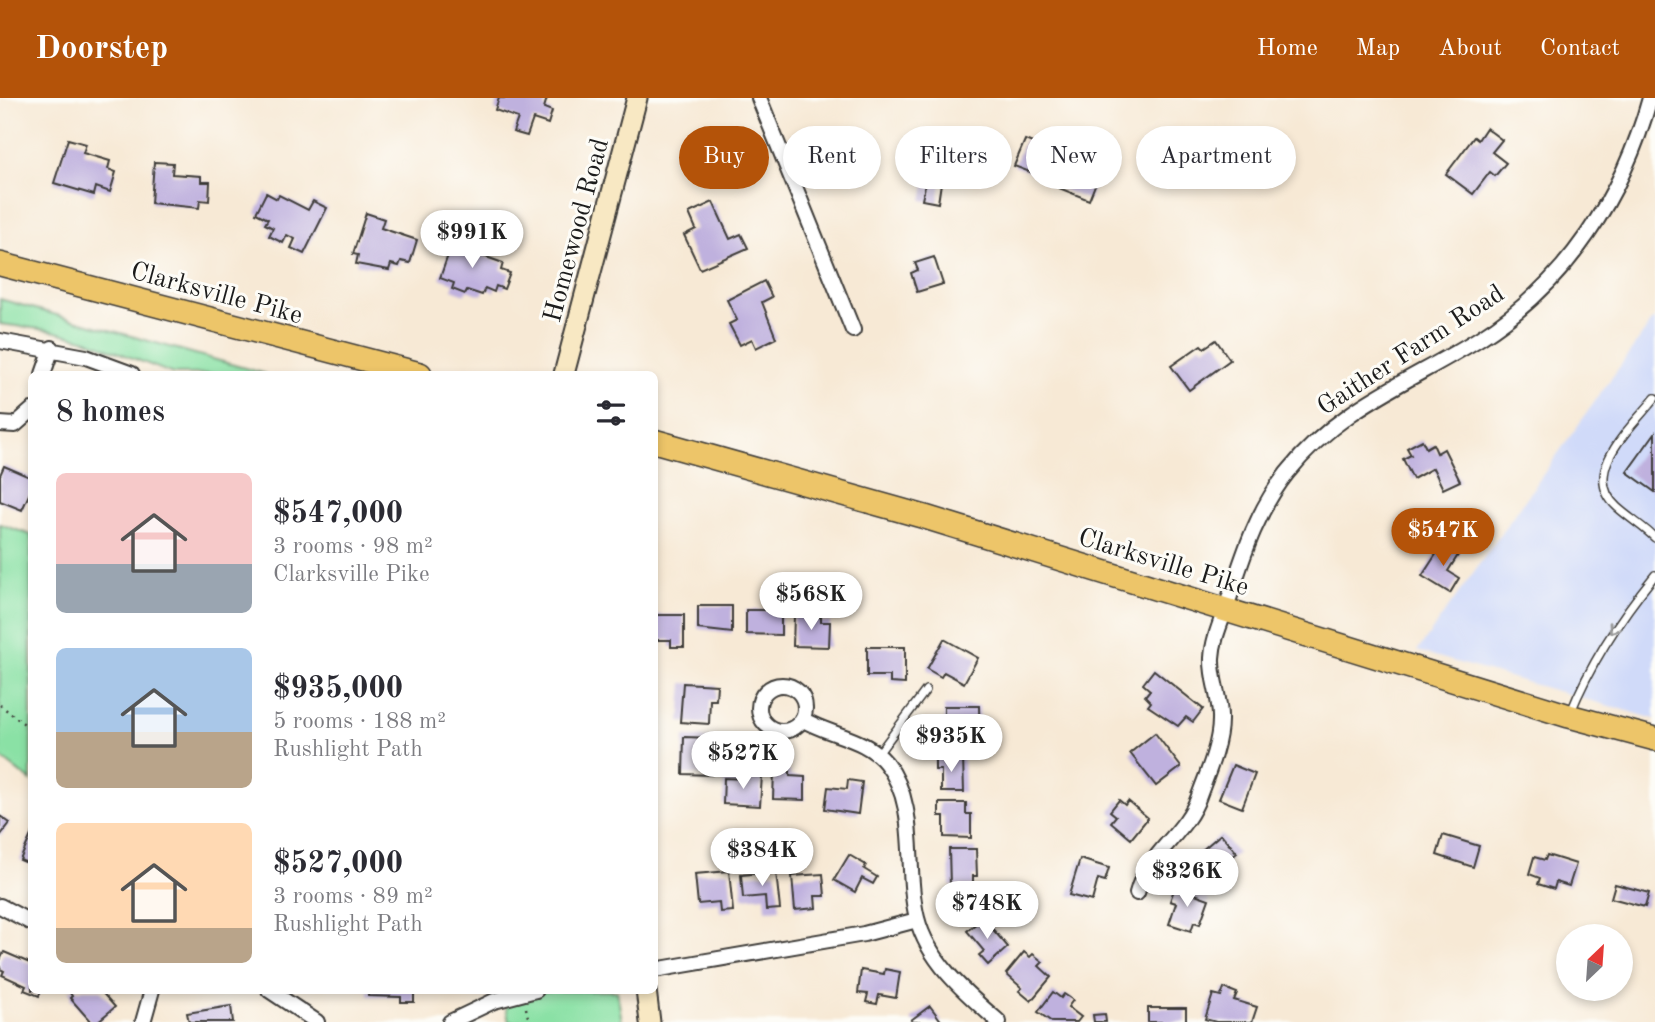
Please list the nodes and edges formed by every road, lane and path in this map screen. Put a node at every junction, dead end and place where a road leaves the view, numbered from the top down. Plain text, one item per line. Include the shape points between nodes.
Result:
1 (637, 98) edge
2 (760, 98) edge
3 (1650, 98) edge
4 (0, 264) edge
5 (853, 330) dead end
6 (0, 341) edge
7 (52, 348) junction
8 (44, 371) edge
9 (123, 371) edge
10 (408, 371) edge
11 (565, 371) edge
12 (1655, 398) edge
13 (28, 414) edge
14 (0, 424) edge
15 (658, 442) edge
16 (1655, 538) edge
17 (1655, 575) edge
18 (1225, 609) junction
19 (926, 690) dead end
20 (0, 705) edge
21 (1569, 716) junction
22 (802, 719) dead end
23 (28, 727) edge
24 (1655, 739) edge
25 (877, 754) junction
26 (1137, 893) dead end
27 (0, 906) edge
28 (917, 920) junction
29 (28, 921) edge
30 (658, 969) edge
31 (151, 994) edge
32 (275, 994) edge
33 (522, 994) edge
34 (646, 994) edge
35 (143, 1022) edge
36 (317, 1022) edge
37 (450, 1022) edge
38 (650, 1022) edge
39 (999, 1022) edge

1 - 11 street, Homewood Road
2 - 5 street
3 - 18 street, Gaither Farm Road via 1626,169 1564,265 1511,317 1374,396 1310,446 1267,500
4 - 10 main road, Clarksville Pike
6 - 7 street
7 - 8 street
7 - 9 street
12 - 16 lane via 1610,456 1604,479 1616,506
13 - 14 street via 15,425
15 - 18 main road, Clarksville Pike via 925,517
17 -> 21 lane via 1606,639
18 - 21 main road, Clarksville Pike
18 - 26 street, Gaither Farm Road via 1212,657 1220,722 1206,773 1192,811 1146,868
19 - 25 lane
20 - 23 path
21 - 24 main road, Clarksville Pike
22 - 25 street via 860,741
25 - 28 street via 897,779 905,800
27 - 29 street
28 - 30 street via 864,934
28 - 39 street via 940,963
31 - 35 street
32 - 36 street
33 - 37 street
34 - 38 street

